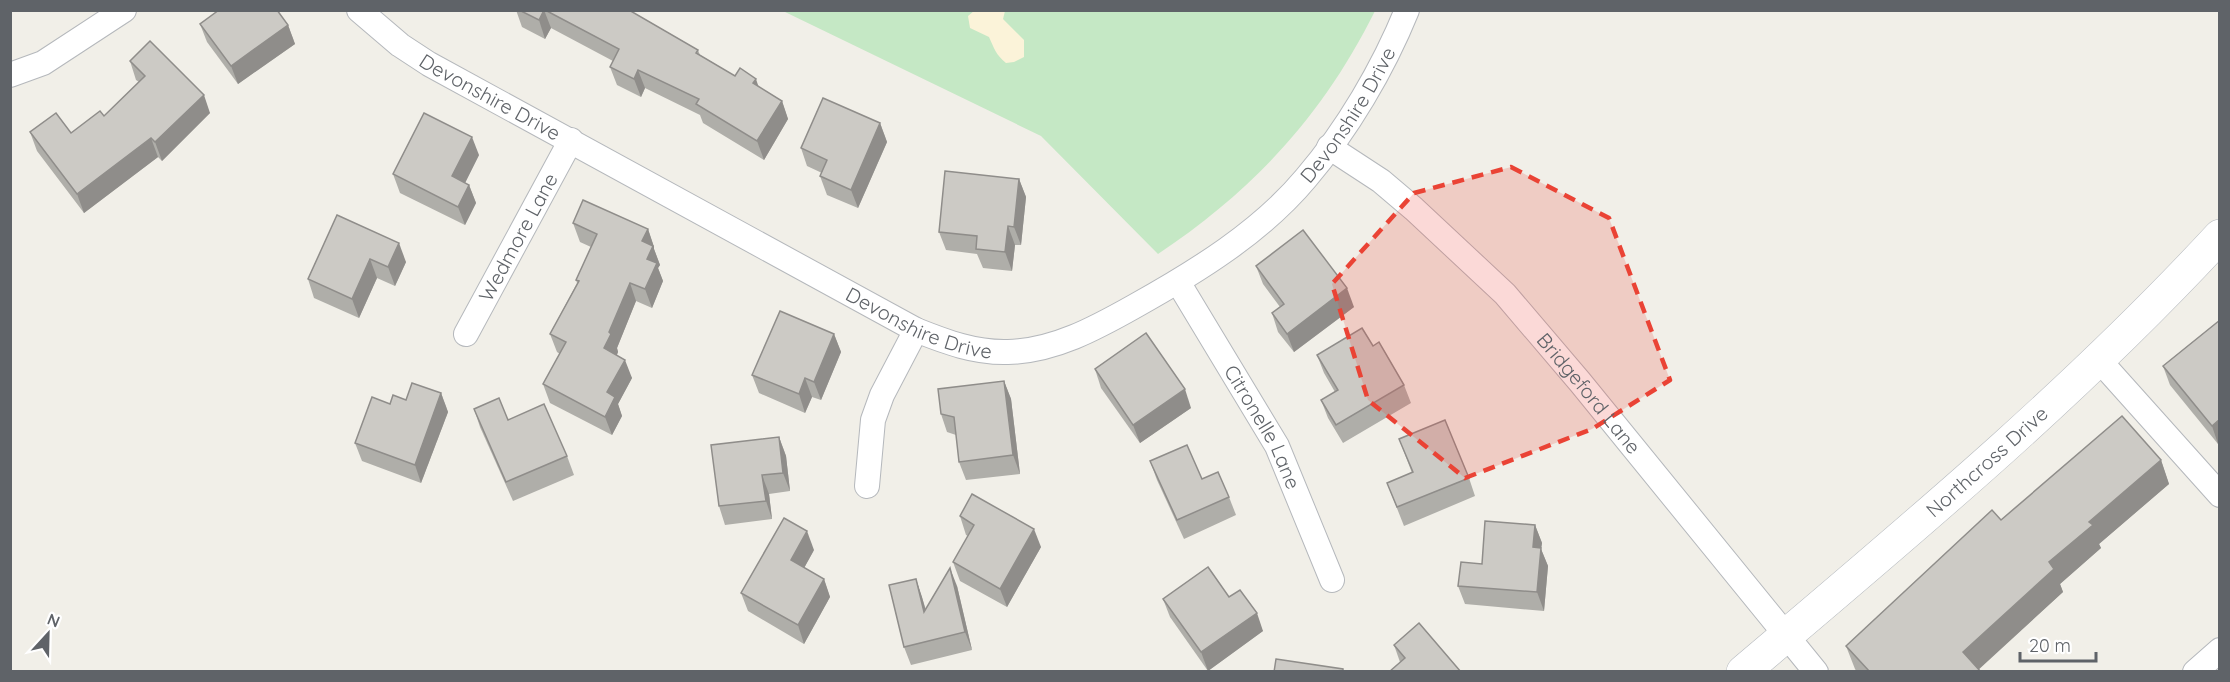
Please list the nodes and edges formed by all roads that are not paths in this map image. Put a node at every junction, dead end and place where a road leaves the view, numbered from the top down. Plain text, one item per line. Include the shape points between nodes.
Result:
1 (124, 10) edge
2 (359, 10) edge
3 (1407, 10) edge
4 (10, 75) edge
5 (571, 140) junction
6 (1329, 147) junction
7 (2220, 237) edge
8 (1178, 282) junction
9 (916, 330) junction
10 (466, 334) dead end
11 (2098, 360) junction
12 (867, 486) dead end
13 (2220, 495) edge
14 (1332, 580) dead end
15 (1786, 636) junction
16 (2220, 650) edge
17 (1743, 672) edge
18 (1816, 672) edge
19 (2195, 672) edge

1 - 4 street via 44,63
2 - 5 street, Devonshire Drive via 429,64
3 - 6 street, Devonshire Drive via 1361,99
5 - 9 street, Devonshire Drive
5 - 10 street, Wedmore Lane
6 - 8 street, Devonshire Drive via 1305,179 1269,214
6 - 15 street, Bridgeford Lane via 1381,181 1467,255 1505,294
7 - 11 street, Northcross Drive
8 - 9 street, Devonshire Drive via 1069,339 1039,349 976,350
8 - 14 street, Citronelle Lane via 1276,446
9 - 12 street via 873,420
11 - 13 street
11 - 15 street, Northcross Drive via 1966,482
15 - 17 street, Northcross Drive
15 - 18 street, Bridgeford Lane
16 - 19 street

